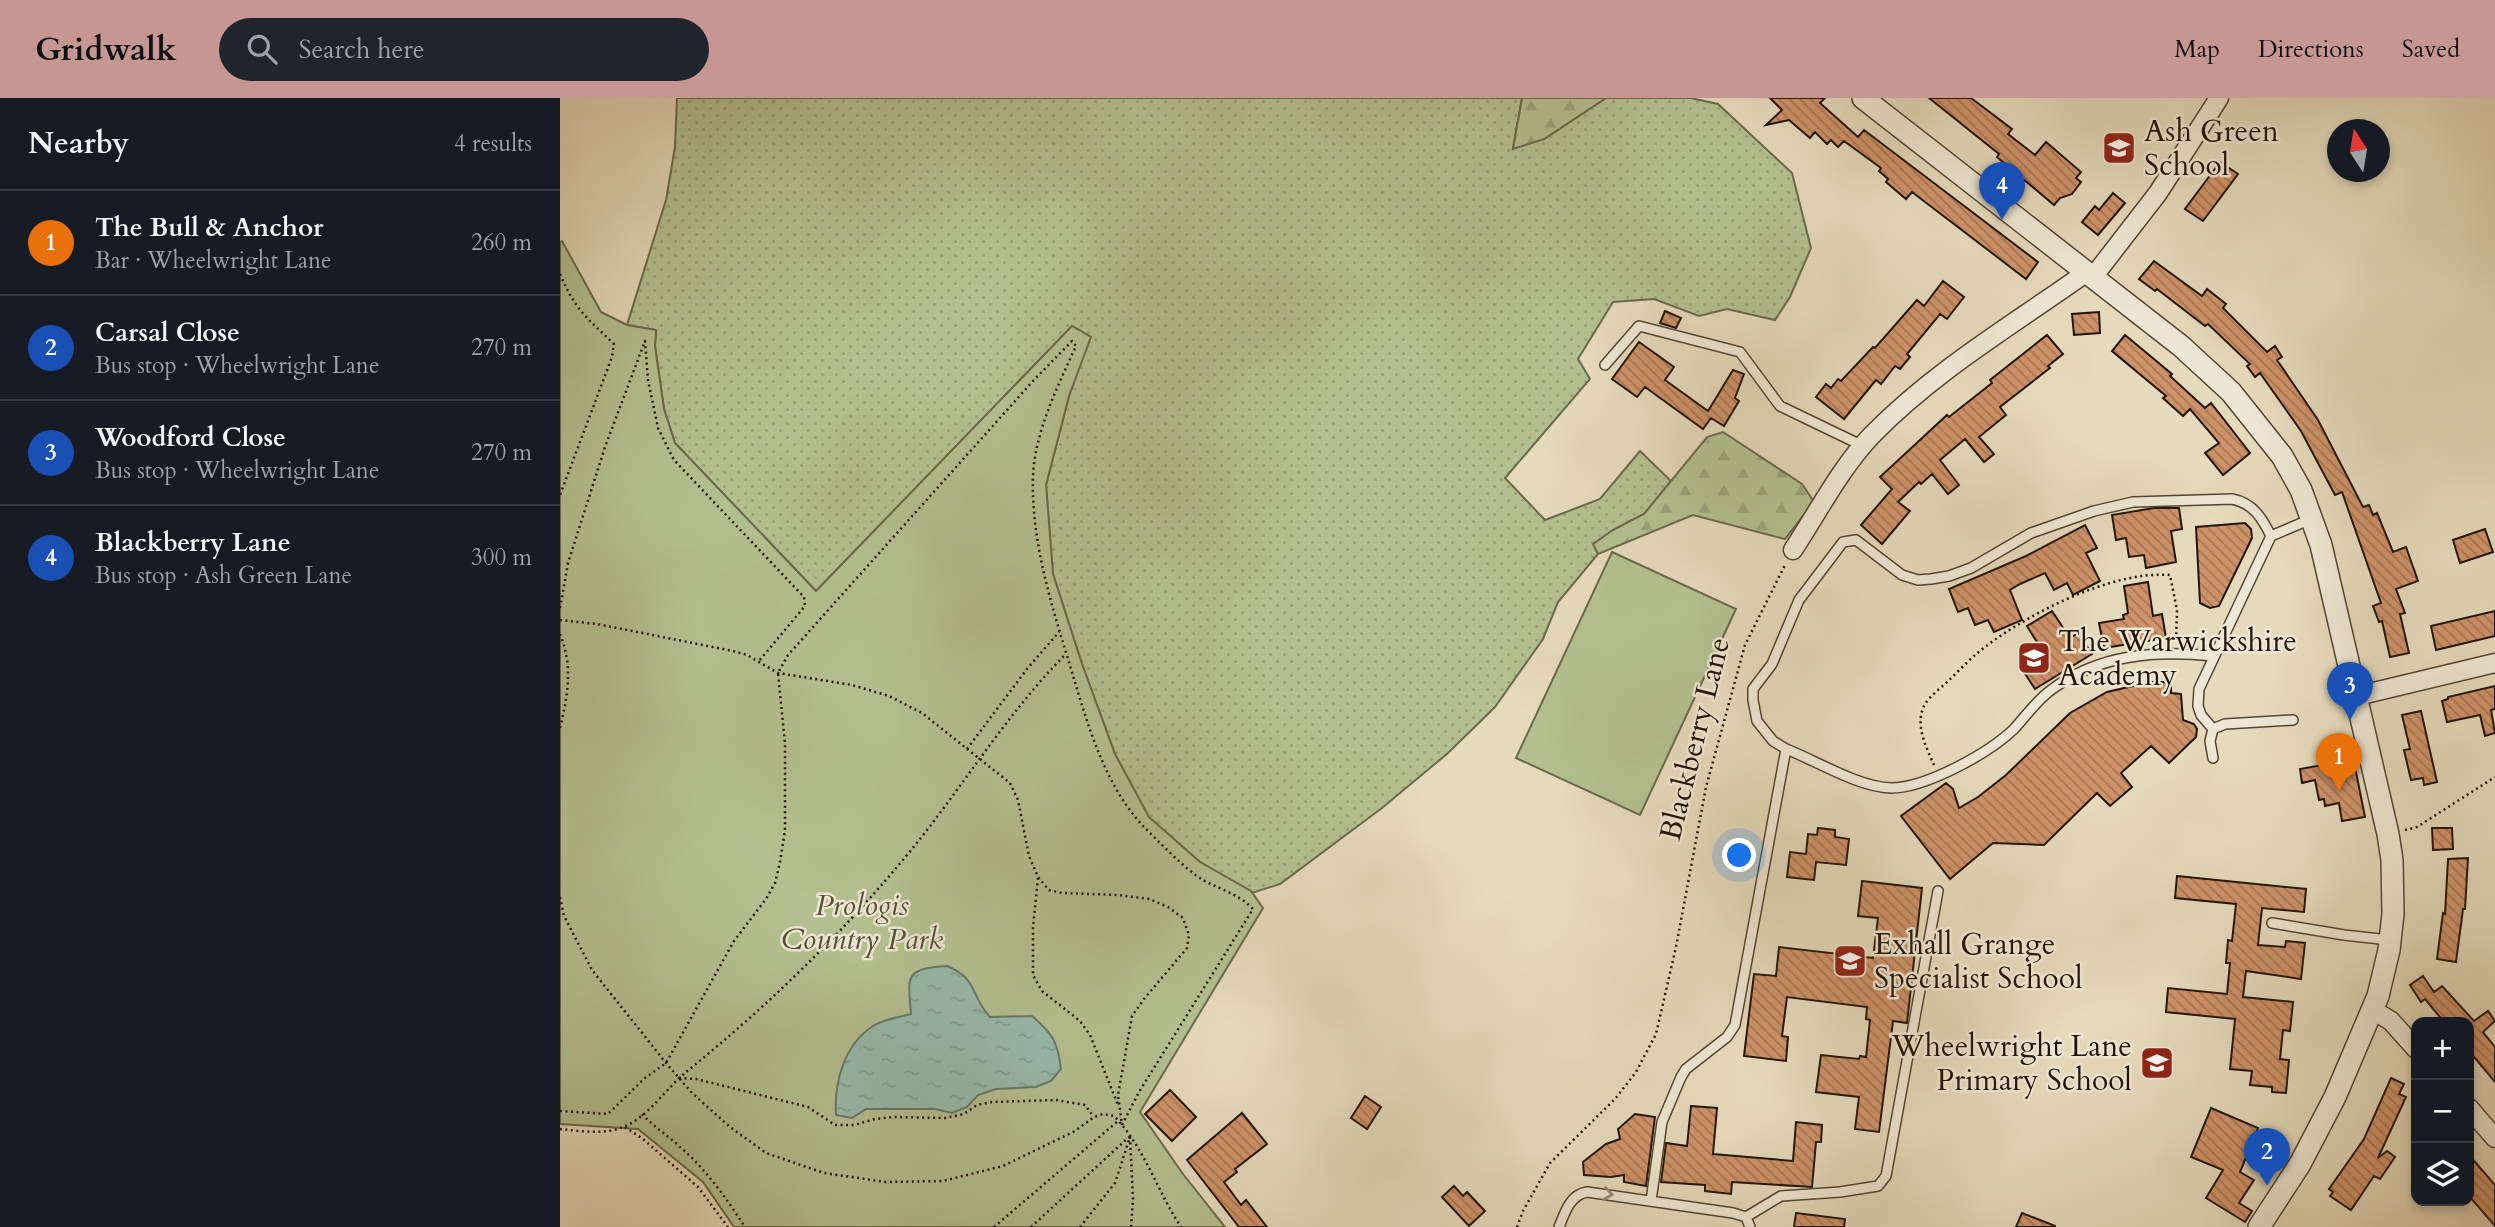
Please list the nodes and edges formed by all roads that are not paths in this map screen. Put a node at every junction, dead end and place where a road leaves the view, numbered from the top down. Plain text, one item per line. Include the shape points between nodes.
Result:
1 (1863, 98) edge
2 (2219, 98) edge
3 (2090, 274) junction
4 (1605, 365) dead end
5 (1863, 446) junction
6 (2313, 518) junction
7 (2271, 536) junction
8 (1793, 550) road end
9 (2213, 656) junction
10 (2495, 663) edge
11 (2357, 696) junction
12 (2293, 720) dead end
13 (2213, 729) junction
14 (1786, 749) junction
15 (2213, 758) dead end
16 (1938, 891) dead end
17 (2272, 923) dead end
18 (2391, 940) junction
19 (2373, 1010) junction
20 (2411, 1043) edge
21 (2474, 1114) edge
22 (2495, 1138) edge
23 (1651, 1201) junction
24 (1746, 1217) junction
25 (1559, 1227) edge
26 (1750, 1227) edge
27 (2259, 1227) edge

1 - 3 street
2 - 3 street via 2158,192
3 - 5 street via 1946,372
3 - 6 street via 2231,391 2282,456
4 - 5 lane via 1639,326 1740,352 1780,406
5 - 8 street
6 - 7 lane
6 - 11 street
7 - 9 lane
7 - 14 lane via 2255,511 2241,501 2133,502 2031,533 1949,576 1917,580 1902,575 1856,540 1843,542 1799,600 1772,664 1754,689 1757,721
9 - 13 lane via 2198,697 2201,715
9 - 14 lane via 2177,652 2123,657 2096,665 2041,698 1992,748 1910,786 1870,784
10 - 11 street
11 - 18 street via 2388,834
12 - 13 lane via 2225,724
13 - 15 lane
14 - 23 lane via 1735,1025 1681,1077 1662,1122
16 - 24 lane via 1886,1176 1878,1186 1781,1195
17 - 18 lane
18 - 19 street
19 - 20 street via 2391,1021
19 - 27 street via 2336,1097
21 - 22 street
23 - 24 lane
25 -> 23 lane via 1571,1201 1581,1193
24 - 26 lane

